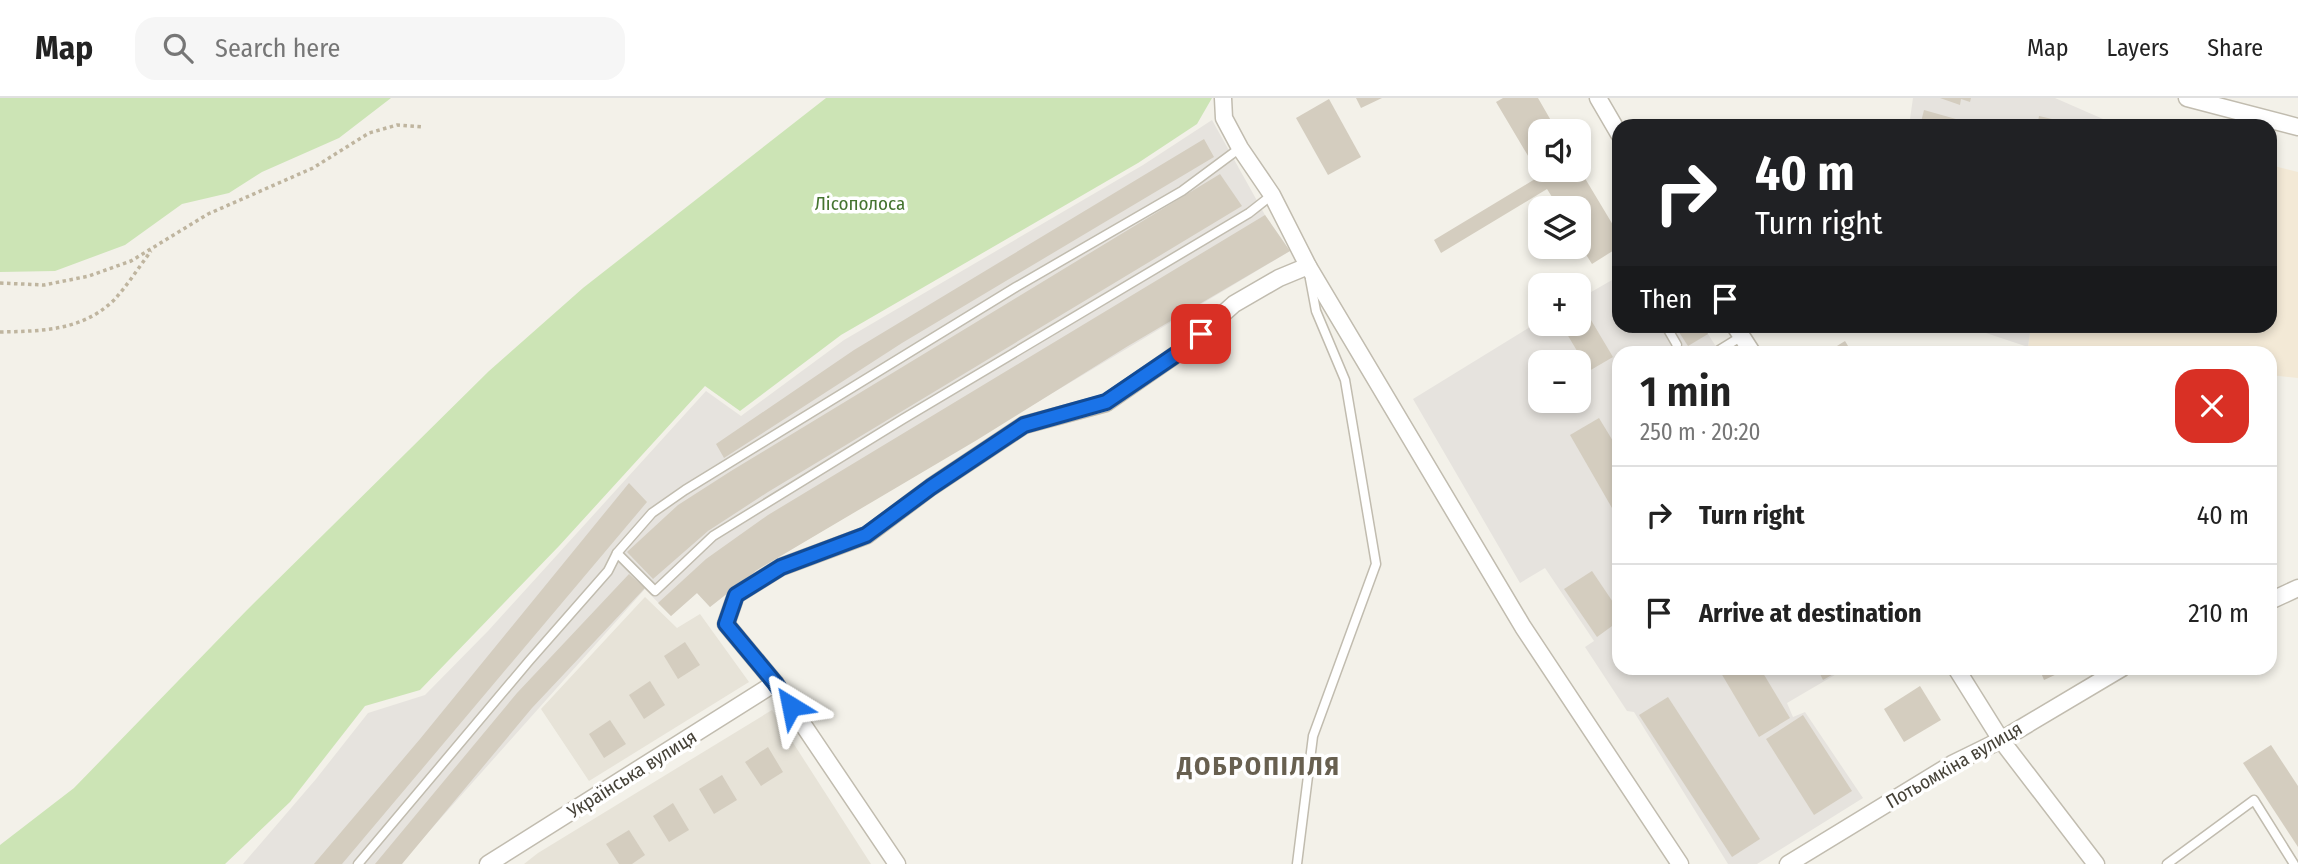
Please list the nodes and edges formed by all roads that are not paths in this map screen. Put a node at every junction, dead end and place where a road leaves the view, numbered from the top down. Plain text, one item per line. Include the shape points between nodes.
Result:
1 (1223, 98) edge
2 (1598, 98) edge
3 (2187, 98) edge
4 (2267, 119) edge
5 (1612, 122) edge
6 (2277, 122) edge
7 (2298, 127) edge
8 (1240, 148) junction
9 (1272, 195) junction
10 (1308, 266) junction
11 (1737, 333) edge
12 (1722, 346) edge
13 (617, 552) junction
14 (2298, 588) edge
15 (2277, 598) edge
16 (1960, 675) edge
17 (2110, 675) edge
18 (775, 683) junction
19 (2001, 740) junction
20 (358, 864) edge
21 (488, 864) edge
22 (897, 864) edge
23 (1297, 864) edge
24 (1679, 864) edge
25 (1788, 864) edge
26 (2096, 864) edge
27 (2168, 864) edge
28 (2294, 864) edge

1 - 8 street via 1224,118
2 - 5 street
3 - 4 street
6 - 7 street
8 - 9 street
8 - 13 lane via 1182,191 685,490 652,513
9 - 10 street
9 - 13 lane via 713,536 654,591
10 - 18 street via 1234,304 1184,349 1106,402 1024,425 866,535 781,567 736,595 726,624
10 - 23 lane via 1316,311 1345,380 1376,564 1313,736
10 - 24 street via 1523,627
11 - 12 lane
13 - 20 lane via 608,571
14 - 15 street
16 - 19 street
17 - 19 street, Потьомкіна вулиця
18 - 21 street, Українська вулиця
18 - 22 street
19 - 25 street, Потьомкіна вулиця via 1952,764
19 - 26 street
27 - 28 lane via 2253,800

